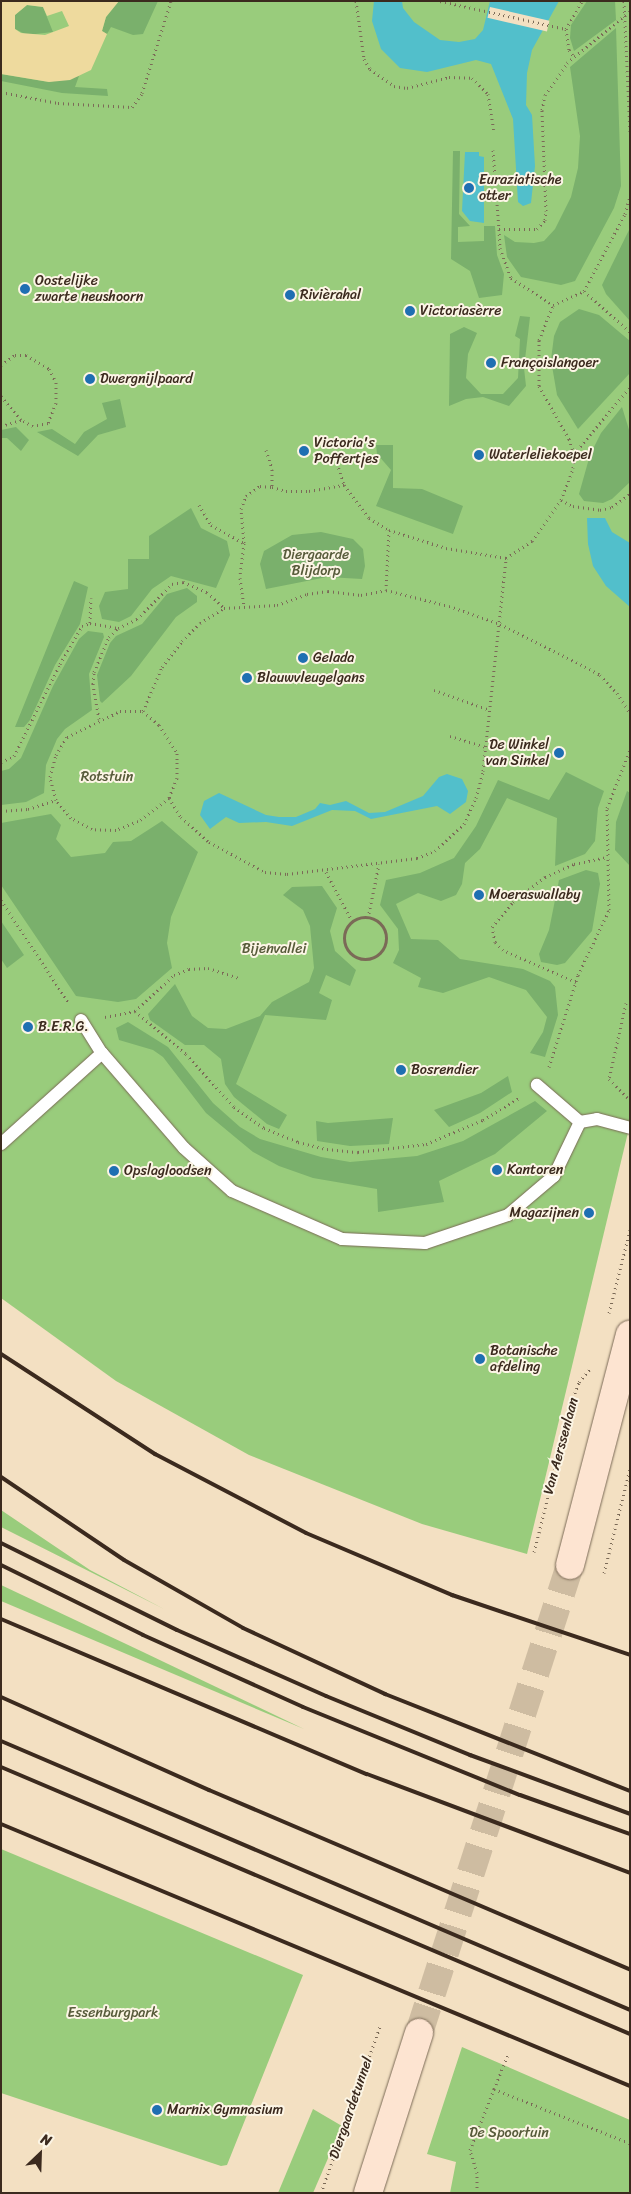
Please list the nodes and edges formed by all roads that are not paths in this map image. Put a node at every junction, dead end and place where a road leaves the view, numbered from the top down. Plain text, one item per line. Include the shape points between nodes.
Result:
1 (81, 1020) road end
2 (102, 1053) junction
3 (537, 1085) road end
4 (580, 1122) junction
5 (630, 1128) edge
6 (1, 1144) edge
7 (618, 1329) edge
8 (570, 1565) tunnel mouth
9 (419, 2033) tunnel mouth
10 (368, 2193) edge

1 - 2 lane
2 - 4 lane via 184,1148 232,1191 342,1239 425,1243 508,1215 554,1176
2 - 6 lane
3 - 4 lane
4 - 5 lane via 597,1119
7 - 8 street
9 - 10 street

